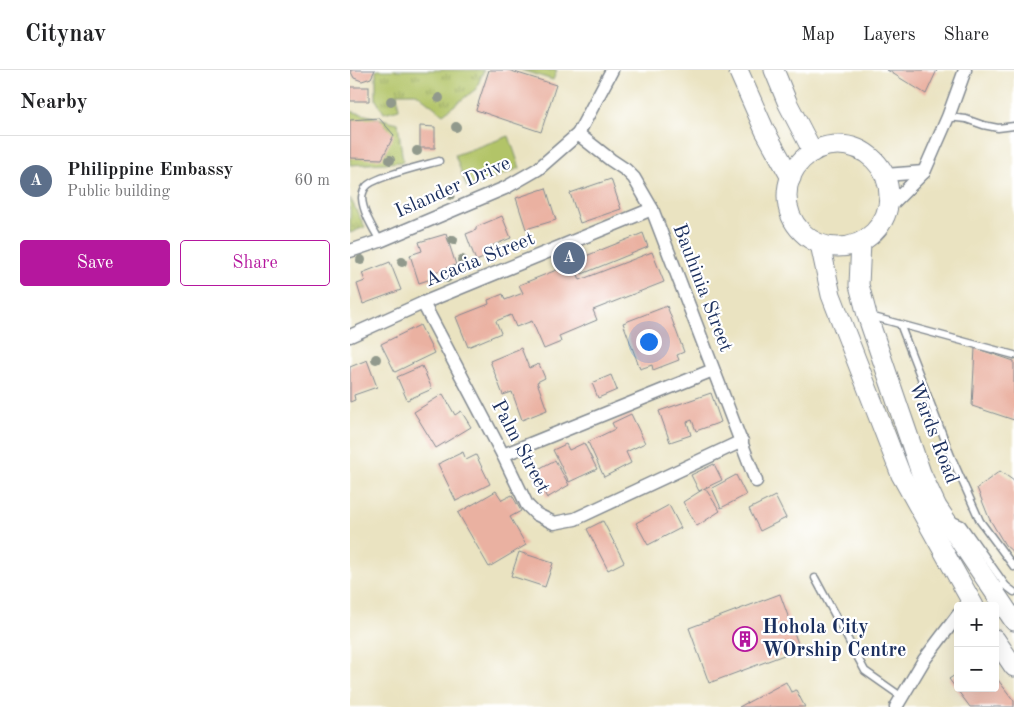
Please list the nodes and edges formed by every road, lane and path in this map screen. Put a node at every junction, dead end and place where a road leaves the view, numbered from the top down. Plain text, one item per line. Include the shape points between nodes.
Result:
1 (612, 70) edge
2 (738, 70) edge
3 (774, 70) edge
4 (965, 70) edge
5 (948, 117) junction
6 (1014, 126) edge
7 (578, 134) junction
8 (813, 152) junction
9 (439, 161) dead end
10 (924, 172) junction
11 (885, 175) junction
12 (791, 178) junction
13 (888, 208) junction
14 (652, 210) junction
15 (380, 241) junction
16 (862, 242) junction
17 (820, 244) junction
18 (350, 251) edge
19 (423, 303) junction
20 (867, 315) junction
21 (900, 324) junction
22 (350, 336) edge
23 (1014, 355) edge
24 (713, 370) junction
25 (742, 441) junction
26 (503, 455) junction
27 (756, 481) dead end
28 (1014, 567) edge
29 (815, 578) dead end
30 (998, 586) junction
31 (1014, 592) edge
32 (968, 602) edge
33 (954, 620) edge
34 (1014, 620) edge
35 (999, 645) edge
36 (1014, 667) edge
37 (899, 702) edge

1 - 7 street, Islander Drive
2 - 12 main road via 765,131
3 - 8 main road
4 - 5 street
5 - 6 lane via 966,118 998,128
5 - 10 street
7 - 14 street, Bauhinia Street via 634,178
7 - 15 street, Islander Drive via 538,168 505,188
8 - 11 main road via 836,145 854,148
8 - 12 main road via 800,163
9 - 15 lane via 385,177 365,187 362,196 364,210
10 - 11 street
10 - 13 street
11 - 13 main road
12 - 17 main road via 788,198 792,217 797,226
13 - 16 main road via 878,228
14 - 19 street, Acacia Street
14 - 24 street, Bauhinia Street
15 - 18 street, Islander Drive
16 - 17 main road via 841,247
16 - 20 main road, Wards Road via 859,285
17 - 32 main road, Wards Road via 831,295 901,475
19 - 22 street, Acacia Street
19 - 26 street, Palm Street
20 - 21 lane
20 - 30 main road, Wards Road via 921,473 937,507
21 - 23 lane
21 - 28 lane via 980,521
24 - 25 street, Bauhinia Street
24 - 26 street
25 - 26 street, Palm Street via 575,519 554,523 527,505
25 - 27 street, Bauhinia Street
29 - 37 lane via 866,671
30 - 31 lane
30 - 34 main road, Wards Road
33 - 37 street via 924,660
35 - 36 main road

